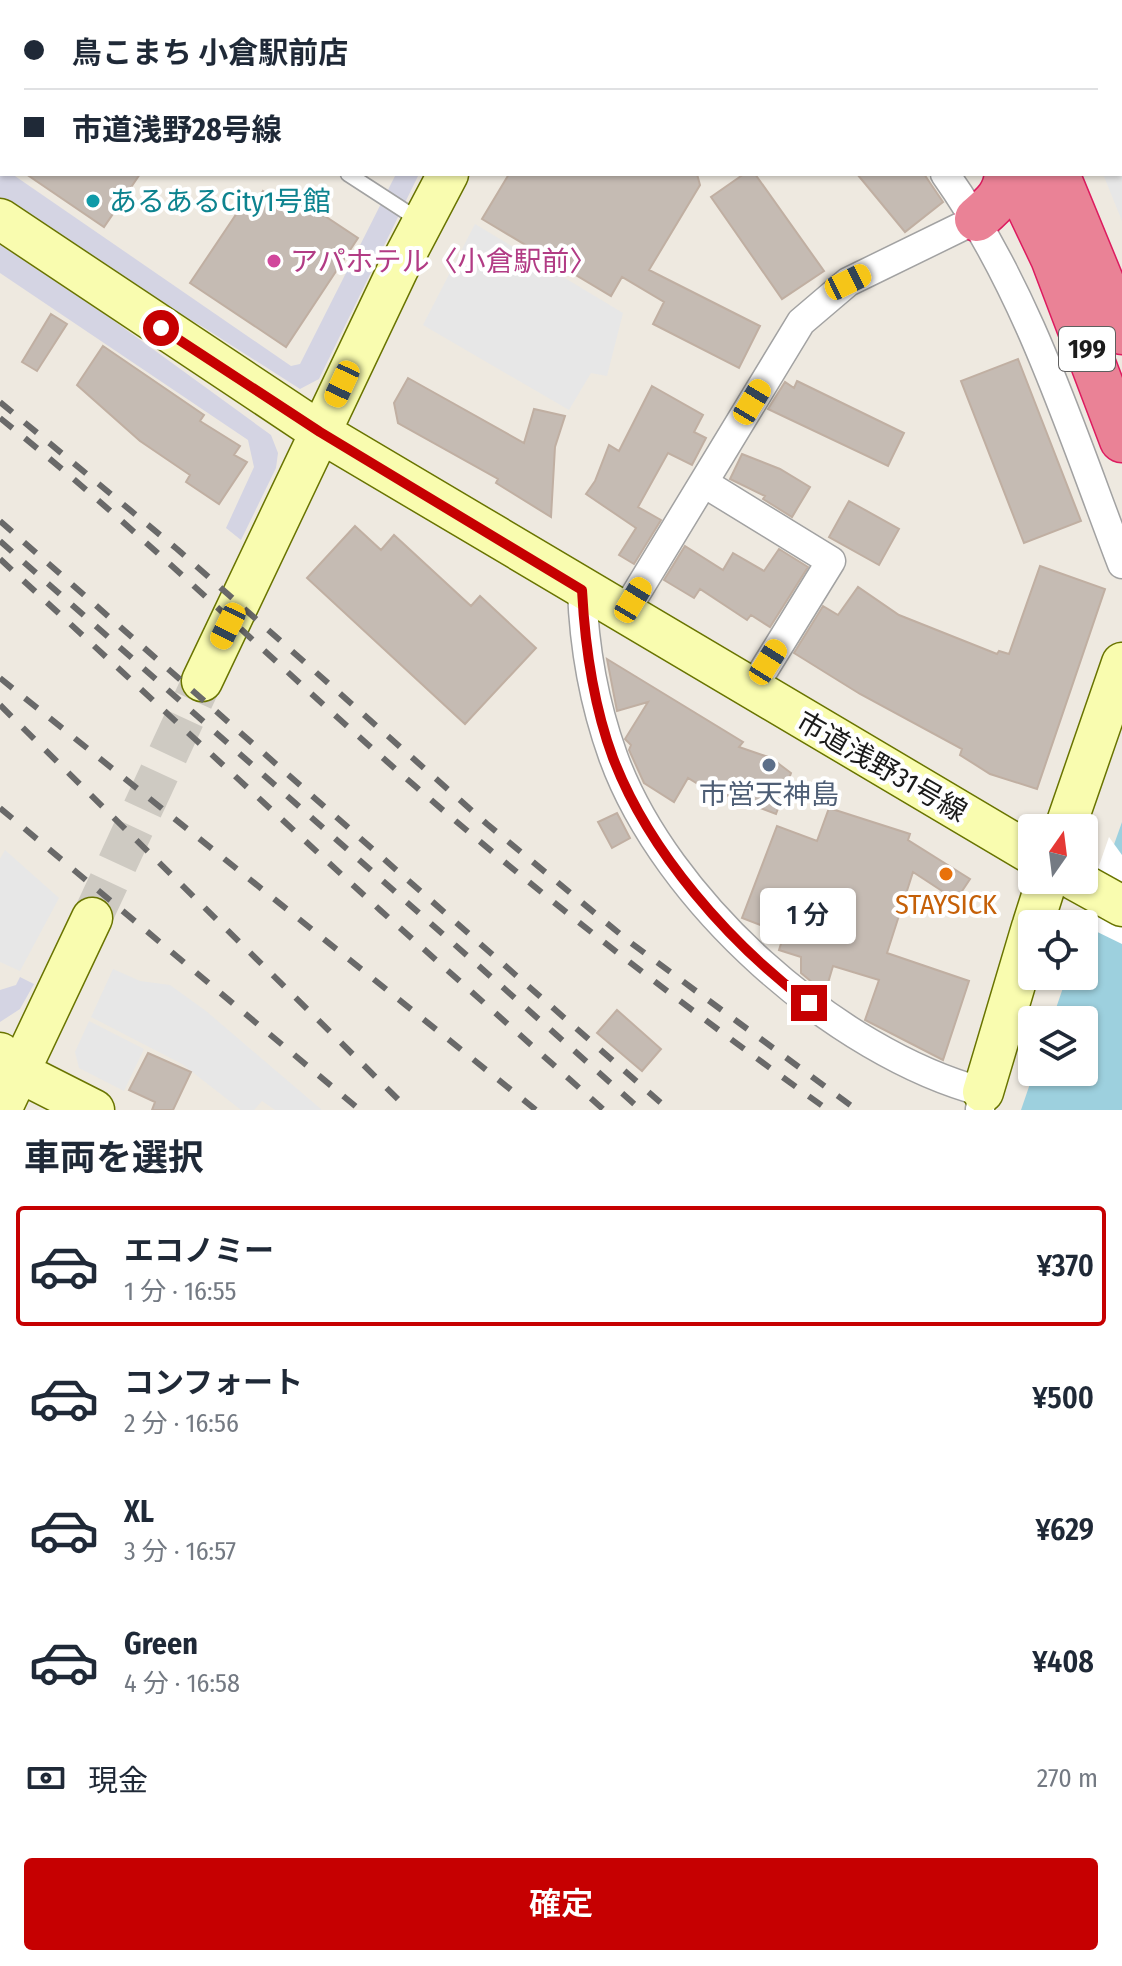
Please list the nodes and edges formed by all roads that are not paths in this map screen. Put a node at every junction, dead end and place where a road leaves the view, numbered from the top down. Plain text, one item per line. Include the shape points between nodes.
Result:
1 (351, 176) edge
2 (446, 176) edge
3 (946, 176) edge
4 (1007, 176) edge
5 (1014, 176) edge
6 (1058, 176) edge
7 (0, 219) edge
8 (977, 219) junction
9 (422, 222) junction
10 (1122, 332) edge
11 (320, 432) junction
12 (1122, 440) edge
13 (704, 483) junction
14 (1122, 564) edge
15 (582, 590) junction
16 (623, 615) junction
17 (1122, 663) edge
18 (202, 681) tunnel mouth
19 (752, 689) junction
20 (1070, 814) edge
21 (1018, 846) edge
22 (92, 918) tunnel mouth
23 (1018, 974) edge
24 (6, 1065) edge
25 (982, 1101) edge
26 (1, 1110) edge
27 (94, 1110) edge

1 - 9 lane
2 - 9 street
3 - 8 street
4 - 8 highway via 997,202
5 - 12 highway, 199 via 1053,258
6 - 10 highway, 199
7 - 11 street, 市道浅野31号線
8 - 13 street via 848,282 801,322
8 - 14 street, 199 via 1025,313
9 - 11 street
11 - 15 street, 市道浅野31号線
11 - 18 street
13 - 16 street
13 - 19 street via 831,561
15 - 16 street, 市道浅野31号線
15 - 25 street via 593,689 613,758 668,857 721,922 784,985 919,1071
16 - 19 street, 市道浅野31号線
17 - 20 street
19 - 21 street, 市道浅野31号線
22 - 24 street
23 - 25 street
24 - 26 street
24 - 27 street

